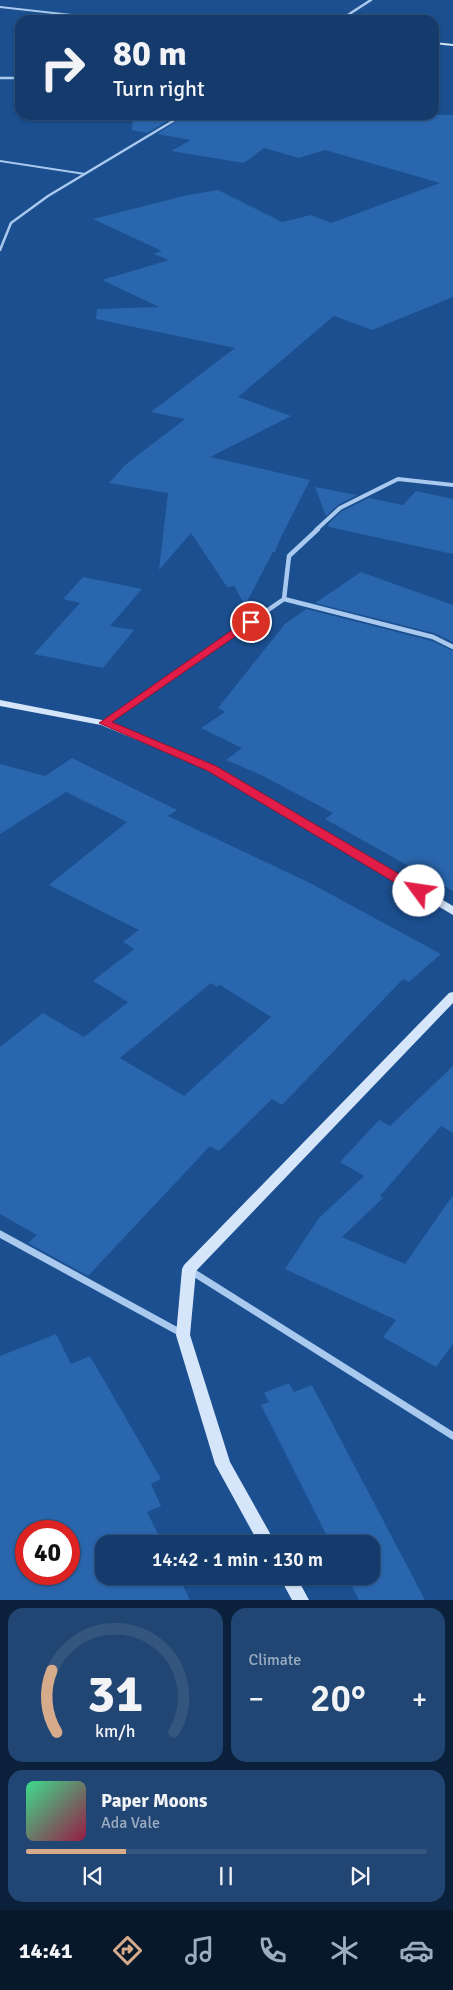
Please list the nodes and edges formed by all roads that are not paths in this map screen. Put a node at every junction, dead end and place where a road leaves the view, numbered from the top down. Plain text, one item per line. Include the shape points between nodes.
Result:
1 (371, 0) edge
2 (0, 7) edge
3 (71, 15) edge
4 (348, 15) edge
5 (439, 44) edge
6 (453, 45) edge
7 (0, 78) edge
8 (15, 78) edge
9 (175, 120) edge
10 (0, 161) edge
11 (85, 174) junction
12 (0, 250) edge
13 (453, 485) edge
14 (284, 599) junction
15 (453, 647) edge
16 (0, 703) edge
17 (104, 723) junction
18 (453, 911) edge
19 (453, 996) edge
20 (0, 1234) edge
21 (189, 1269) junction
22 (184, 1335) junction
23 (453, 1436) edge
24 (263, 1535) edge
25 (292, 1585) edge
26 (301, 1600) edge

1 - 4 street
2 - 3 lane
5 - 6 street
7 - 8 street
9 - 11 street
10 - 11 lane
11 - 12 street via 11,223
13 - 14 street via 398,479 340,508 289,556
14 - 15 street via 433,637
14 - 17 street
16 - 17 street
17 - 18 street via 212,768
19 - 21 street
20 - 22 street
21 - 22 street
21 - 23 street
22 - 24 street via 223,1464
25 - 26 street

